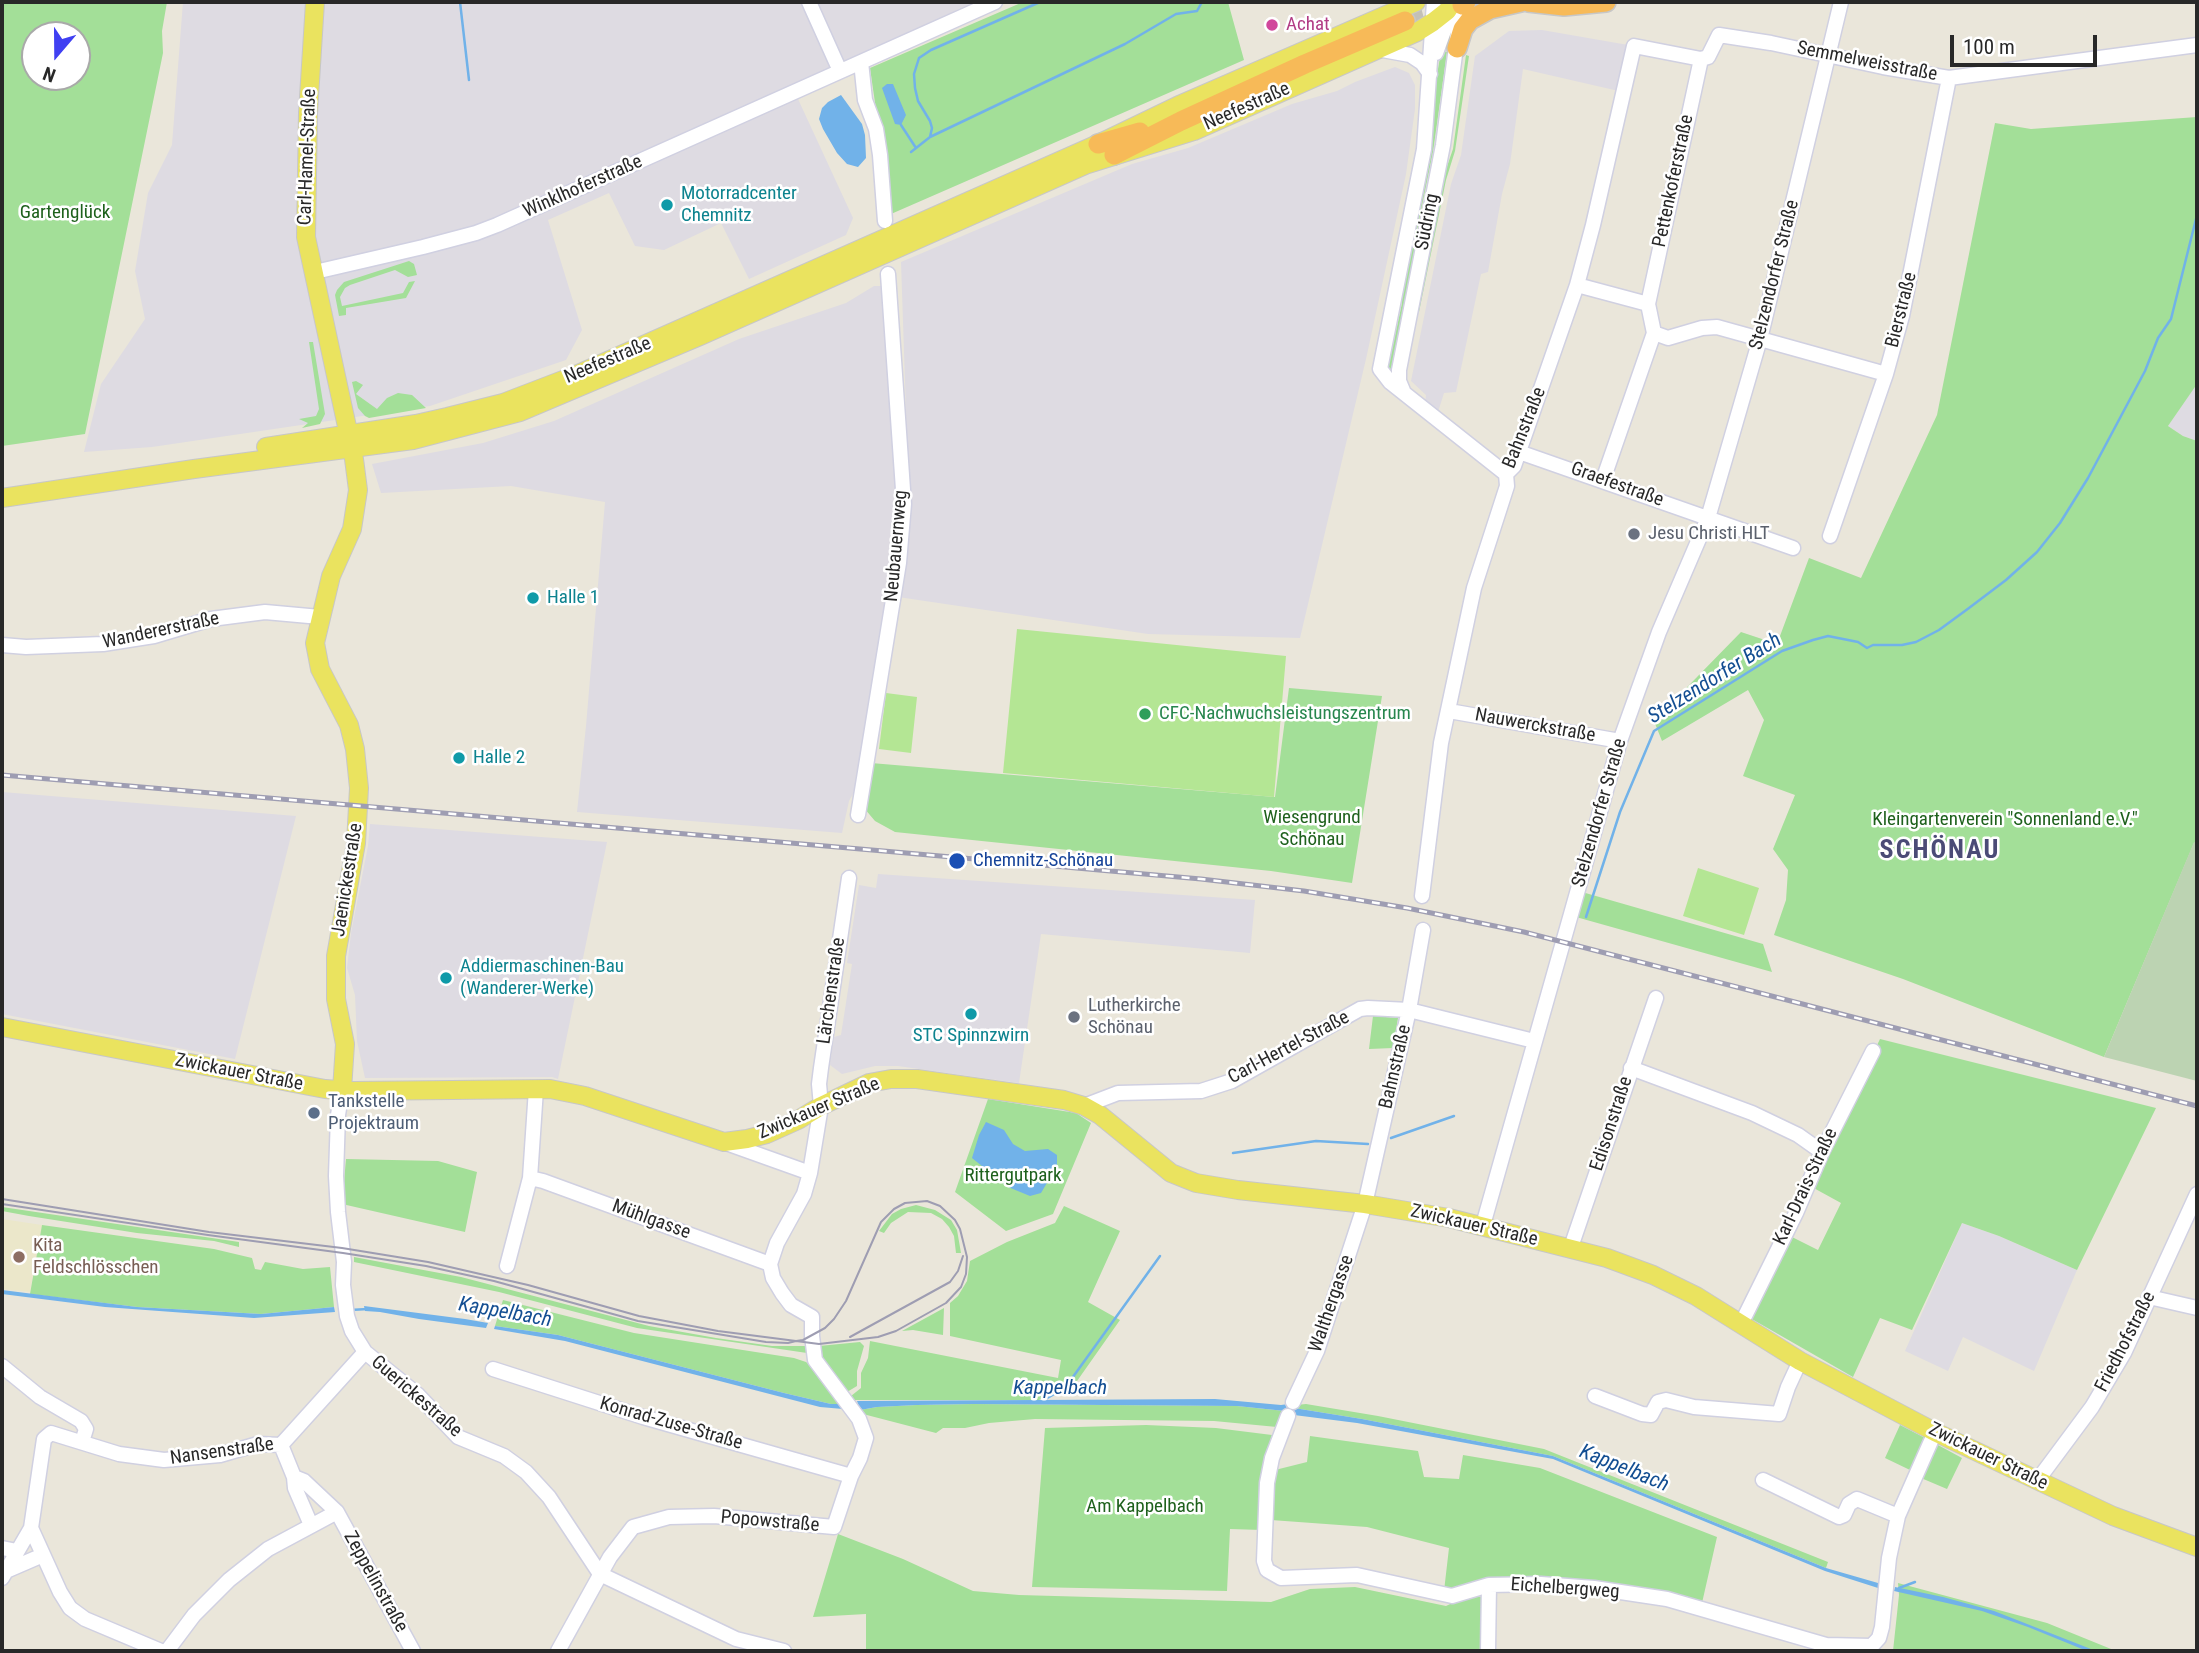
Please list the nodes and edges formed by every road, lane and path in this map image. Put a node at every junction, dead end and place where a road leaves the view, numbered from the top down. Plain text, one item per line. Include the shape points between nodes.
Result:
1 (315, 2) edge
2 (809, 2) edge
3 (995, 2) edge
4 (1521, 2) edge
5 (1528, 2) edge
6 (1606, 2) edge
7 (1841, 2) edge
8 (1439, 8) edge
9 (2197, 45) edge
10 (1457, 48) junction
11 (1376, 49) junction
12 (1829, 55) junction
13 (1701, 59) junction
14 (861, 62) junction
15 (840, 71) junction
16 (1430, 74) junction
17 (1949, 78) junction
18 (1106, 150) junction
19 (885, 220) dead end
20 (315, 272) junction
21 (888, 274) dead end
22 (1577, 285) junction
23 (1648, 304) junction
24 (1654, 333) junction
25 (1760, 339) junction
26 (1886, 374) junction
27 (1405, 395) junction
28 (349, 442) junction
29 (1519, 452) junction
30 (1506, 474) junction
31 (1603, 480) junction
32 (2, 487) edge
33 (2, 498) edge
34 (1707, 518) junction
35 (1830, 536) dead end
36 (1793, 548) dead end
37 (320, 617) junction
38 (2, 645) edge
39 (1449, 711) junction
40 (1620, 741) junction
41 (858, 815) dead end
42 (849, 878) dead end
43 (1422, 896) dead end
44 (1423, 930) dead end
45 (1656, 998) dead end
46 (1409, 1010) junction
47 (2, 1027) edge
48 (1534, 1041) junction
49 (1872, 1051) dead end
50 (1631, 1068) junction
51 (536, 1089) junction
52 (342, 1090) junction
53 (821, 1105) junction
54 (1084, 1106) junction
55 (724, 1142) junction
56 (1822, 1152) junction
57 (810, 1173) junction
58 (537, 1180) junction
59 (2197, 1194) edge
60 (1365, 1204) junction
61 (1483, 1225) junction
62 (1570, 1250) junction
63 (770, 1264) junction
64 (507, 1266) dead end
65 (2149, 1297) junction
66 (2197, 1308) edge
67 (1741, 1324) junction
68 (365, 1352) junction
69 (1801, 1361) junction
70 (2, 1366) edge
71 (493, 1369) dead end
72 (1595, 1396) dead end
73 (1935, 1432) junction
74 (82, 1442) junction
75 (281, 1445) junction
76 (850, 1476) junction
77 (294, 1477) junction
78 (1763, 1480) dead end
79 (2037, 1481) junction
80 (337, 1512) junction
81 (1898, 1516) junction
82 (311, 1525) junction
83 (31, 1528) junction
84 (2197, 1547) edge
85 (2, 1548) edge
86 (17, 1551) junction
87 (43, 1555) junction
88 (1264, 1561) joint
89 (600, 1574) junction
90 (4, 1575) edge
91 (1489, 1585) junction
92 (736, 1645) edge
93 (1870, 1649) edge
94 (164, 1651) edge
95 (413, 1651) edge
96 (558, 1651) edge
97 (784, 1651) edge
98 (1488, 1651) edge

1 - 20 main road, Carl-Hamel-Straße via 306,237
2 - 15 street
3 - 14 street, Winklhoferstraße
4 - 10 highway via 1490,9 1469,20
5 - 6 highway via 1554,6
7 - 12 street, Stelzendorfer Straße
8 - 10 street, Südring via 1456,32
8 - 11 main road, Neefestraße via 1417,32
8 - 16 street, Südring
8 - 18 highway, Neefestraße
8 - 18 main road via 1177,106
9 - 17 street, Semmelweisstraße
10 - 27 street, Südring via 1399,370
11 - 16 street via 1410,55
11 - 18 main road, Neefestraße via 1194,131
12 - 13 street, Semmelweisstraße via 1719,36 1708,57
12 - 17 street, Semmelweisstraße
12 - 25 street, Stelzendorfer Straße
13 - 22 street, Bahnstraße via 1634,46
13 - 23 street, Pettenkoferstraße
14 - 15 street, Winklhoferstraße
14 - 19 street via 864,100 880,155
15 - 20 street, Winklhoferstraße via 497,225
16 - 27 street, Südring via 1424,149 1380,362 1384,376
17 - 26 street, Bierstraße via 1914,262
18 - 28 main road, Neefestraße via 1085,165 520,412 413,440
20 - 28 main road, Carl-Hamel-Straße
21 - 41 street, Neubauernweg via 904,504 899,563
22 - 23 street
22 - 29 street, Bahnstraße
23 - 24 street
24 - 25 street via 1668,338 1717,327
24 - 31 street
25 - 26 street
25 - 34 street, Stelzendorfer Straße
26 - 35 street, Bierstraße
27 - 30 street, Südring
28 - 32 main road, Neefestraße
28 - 33 main road, Neefestraße
28 - 37 main road, Jaenickestraße via 358,490 355,518
29 - 30 street, Bahnstraße
29 - 31 street, Graefestraße
30 - 39 street, Bahnstraße via 1507,486 1474,588
31 - 34 street, Graefestraße
34 - 36 street, Graefestraße
34 - 40 street, Stelzendorfer Straße
37 - 38 street, Wandererstraße via 265,612 103,644
37 - 52 main road, Jaenickestraße via 317,662 349,725 359,788 356,843 336,956 336,999 345,1044
39 - 40 street, Nauwerckstraße
39 - 43 street, Bahnstraße
40 - 48 street, Stelzendorfer Straße
42 - 53 street, Lärchenstraße via 820,1076
44 - 46 street, Bahnstraße
45 - 50 street, Edisonstraße
46 - 48 street, Carl-Hertel-Straße
46 - 54 street, Carl-Hertel-Straße via 1360,1009 1233,1081 1201,1091 1118,1093
46 - 60 street, Bahnstraße
47 - 52 main road, Zwickauer Straße
48 - 61 street, Stelzendorfer Straße
49 - 56 street, Karl-Drais-Straße
50 - 56 street via 1752,1113
50 - 62 street, Edisonstraße
51 - 52 main road, Zwickauer Straße
51 - 55 main road, Zwickauer Straße via 585,1096
51 - 58 street
52 - 68 street, Guerickestraße via 337,1198 346,1310
53 - 54 main road, Zwickauer Straße via 869,1083 917,1079
53 - 55 main road, Zwickauer Straße via 767,1134
53 - 57 street
54 - 60 main road, Zwickauer Straße via 1171,1173 1196,1183
55 - 57 street, Zwickauer Straße
56 - 67 street, Karl-Drais-Straße
57 - 63 street
58 - 63 street, Mühlgasse
58 - 64 street
59 - 65 street, Friedhofstraße
60 - 61 main road, Zwickauer Straße
60 - 88 street, Walthergasse via 1317,1351 1272,1458
61 - 62 main road, Zwickauer Straße
62 - 67 main road, Zwickauer Straße via 1676,1284
63 - 76 street, Popowstraße via 773,1279 791,1305 812,1317 815,1360 859,1419 866,1438
65 - 66 street
65 - 79 street, Friedhofstraße via 2092,1408
67 - 69 main road, Zwickauer Straße
68 - 75 street, Nansenstraße
68 - 89 street, Guerickestraße via 418,1395 458,1437 504,1456 526,1472 549,1497
69 - 72 street via 1779,1414 1694,1408 1666,1400 1658,1402 1651,1415
69 - 73 main road, Zwickauer Straße
70 - 74 street via 40,1398 81,1422 86,1429
71 - 76 street, Konrad-Zuse-Straße
73 - 79 main road, Zwickauer Straße
73 - 81 street
74 - 75 street, Nansenstraße via 119,1454 164,1460 220,1455 258,1444
74 - 83 street, Nansenstraße via 51,1433 44,1439
75 - 77 street
76 - 89 street, Popowstraße via 834,1527 714,1516 669,1517 633,1527
77 - 80 street, Zeppelinstraße
77 - 82 street
78 - 81 street via 1839,1517 1857,1499
79 - 84 main road, Zwickauer Straße
80 - 82 street, Zeppelinstraße
80 - 95 street, Zeppelinstraße
81 - 93 street via 1879,1638
82 - 94 street, Zeppelinstraße via 268,1549 229,1580
83 - 86 street
83 - 87 street
85 - 86 street
86 - 90 street
87 - 90 street
87 - 94 street via 70,1608 85,1619
88 - 91 street, Eichelbergweg via 1267,1570 1281,1578 1357,1575 1452,1596
89 - 92 street
89 - 96 street, Popowstraße
91 - 93 street, Eichelbergweg via 1568,1586 1667,1599 1826,1645
91 - 98 street
92 - 97 street

